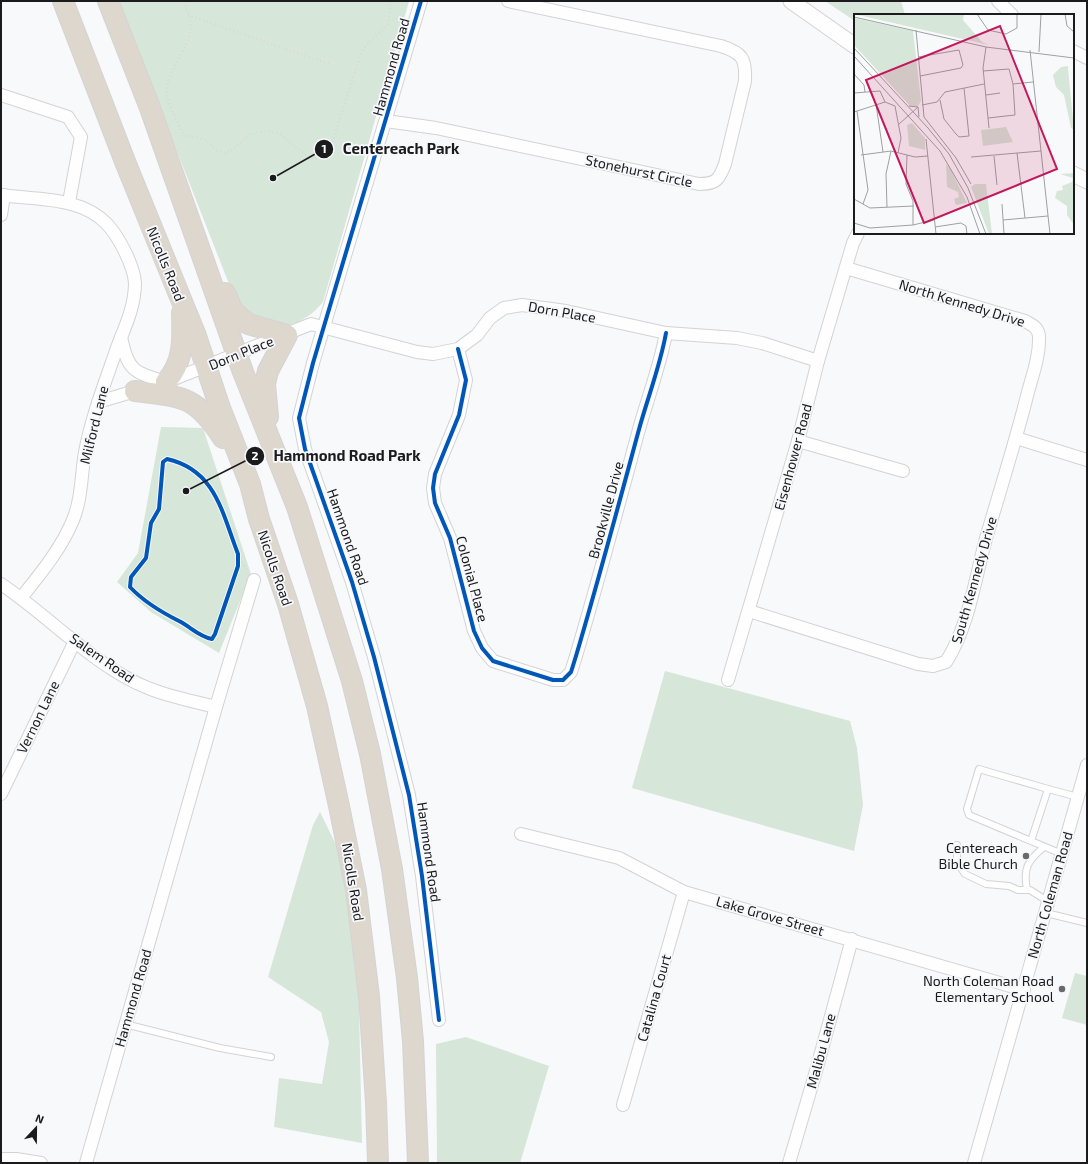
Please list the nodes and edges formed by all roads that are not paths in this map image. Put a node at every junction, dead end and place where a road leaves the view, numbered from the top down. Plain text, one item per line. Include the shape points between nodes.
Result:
1 (63, 1) edge
2 (108, 1) edge
3 (421, 1) edge
4 (508, 1) edge
5 (790, 1) edge
6 (998, 1) edge
7 (1011, 14) edge
8 (854, 45) edge
9 (1074, 52) edge
10 (1087, 58) edge
11 (1, 95) edge
12 (386, 121) junction
13 (1074, 174) edge
14 (1087, 180) edge
15 (2, 195) edge
16 (69, 202) junction
17 (1, 215) edge
18 (858, 234) edge
19 (202, 256) junction
20 (846, 268) junction
21 (182, 303) junction
22 (325, 328) junction
23 (666, 333) junction
24 (287, 335) junction
25 (121, 337) junction
26 (458, 349) junction
27 (237, 354) junction
28 (818, 361) junction
29 (207, 367) junction
30 (166, 382) junction
31 (135, 391) junction
32 (98, 402) junction
33 (1016, 438) junction
34 (270, 440) junction
35 (798, 441) junction
36 (1087, 460) edge
37 (245, 471) junction
38 (903, 471) dead end
39 (254, 580) road end
40 (1, 584) edge
41 (21, 598) junction
42 (749, 611) junction
43 (75, 641) junction
44 (553, 680) joint
45 (728, 680) dead end
46 (216, 707) junction
47 (1087, 765) edge
48 (1048, 788) junction
49 (1, 794) edge
50 (1078, 797) junction
51 (521, 834) dead end
52 (1031, 841) junction
53 (957, 846) dead end
54 (1044, 847) junction
55 (1062, 854) junction
56 (1027, 890) junction
57 (684, 892) junction
58 (1047, 908) junction
59 (1087, 923) edge
60 (852, 939) junction
61 (1024, 990) junction
62 (439, 1020) dead end
63 (125, 1024) junction
64 (271, 1057) dead end
65 (623, 1104) dead end
66 (1, 1159) edge
67 (41, 1163) edge
68 (86, 1163) edge
69 (378, 1163) edge
70 (418, 1163) edge
71 (789, 1163) edge
72 (974, 1163) edge

1 - 21 highway, Nicolls Road
2 - 19 highway via 150,108
3 - 12 street, Hammond Road
4 - 12 street, Stonehurst Circle via 721,46 742,57 746,69 745,81 726,164 720,177 710,184 699,184 451,132
5 - 8 street
6 - 7 street
9 - 10 street
11 - 16 street via 68,118 81,137
12 - 22 street, Hammond Road
13 - 14 street
15 - 16 street, Milford Lane
15 - 17 street
16 - 25 street, Milford Lane via 89,211 107,224 131,264 135,283 133,304
18 - 20 street, Eisenhower Road
19 - 24 highway via 233,311 240,318 248,324
19 - 27 highway
20 - 28 street, Eisenhower Road
20 - 33 street, North Kennedy Drive via 1035,326 1039,333 1038,353
21 - 29 highway, Nicolls Road
21 - 30 highway via 181,353 173,374
22 - 24 street, Dorn Place via 311,324
22 - 26 street, Dorn Place via 417,352 433,354
22 - 62 street, Hammond Road via 299,418 305,448 352,582 374,657 409,795 422,876
23 - 26 street, Dorn Place via 566,311 522,305 504,308 490,318 477,335
23 - 28 street, Dorn Place via 762,342
23 - 44 street, Brookville Drive via 662,355 638,431 621,500 571,672 563,680
24 - 27 street, Dorn Place
24 - 34 highway via 268,370 265,384
25 - 30 street via 128,362 134,370
25 - 32 street, Milford Lane
26 - 44 street, Colonial Place via 466,380 459,415 435,474 435,503 450,538 474,631 482,648 493,661
27 - 29 street, Dorn Place
27 - 34 highway
28 - 35 street, Eisenhower Road
29 - 30 street, Dorn Place
29 - 37 highway, Nicolls Road
30 - 31 street, Dorn Place
31 - 32 street, Dorn Place
31 - 37 highway via 171,395 196,405 209,416
32 - 41 street, Milford Lane via 85,452 80,501 74,519 49,563
33 - 36 street
33 - 42 street, South Kennedy Drive via 962,628 946,662 933,666 918,664
34 - 70 highway via 300,514 352,680 370,754 392,869 407,978 413,1041
35 - 38 street
35 - 42 street, Eisenhower Road
37 - 69 highway, Nicolls Road via 288,604 317,706 356,890 369,996
39 - 46 street, Hammond Road
40 - 41 street, Salem Road
41 - 43 street, Salem Road
42 - 45 street, Eisenhower Road
43 - 46 street, Salem Road via 123,675 147,688
43 - 49 street, Vernon Lane
46 - 63 street, Hammond Road
47 - 50 street, North Coleman Road
48 - 50 lane
48 - 52 lane
48 - 52 lane via 979,769 968,809 969,815
50 - 55 street, North Coleman Road
51 - 57 street, Lake Grove Street via 619,858
52 - 54 lane
53 - 56 lane via 957,862 965,874 986,884
54 - 55 lane
54 - 56 lane via 1027,865 1024,875
55 - 58 street, North Coleman Road
56 - 58 lane via 1030,890
57 - 60 street, Lake Grove Street
57 - 65 street, Catalina Court
58 - 59 lane
58 - 61 street, North Coleman Road
60 - 61 street, Lake Grove Street
60 - 71 street, Malibu Lane
61 - 72 street, North Coleman Road
63 - 64 lane via 220,1048
63 - 68 street, Hammond Road
66 - 67 street

